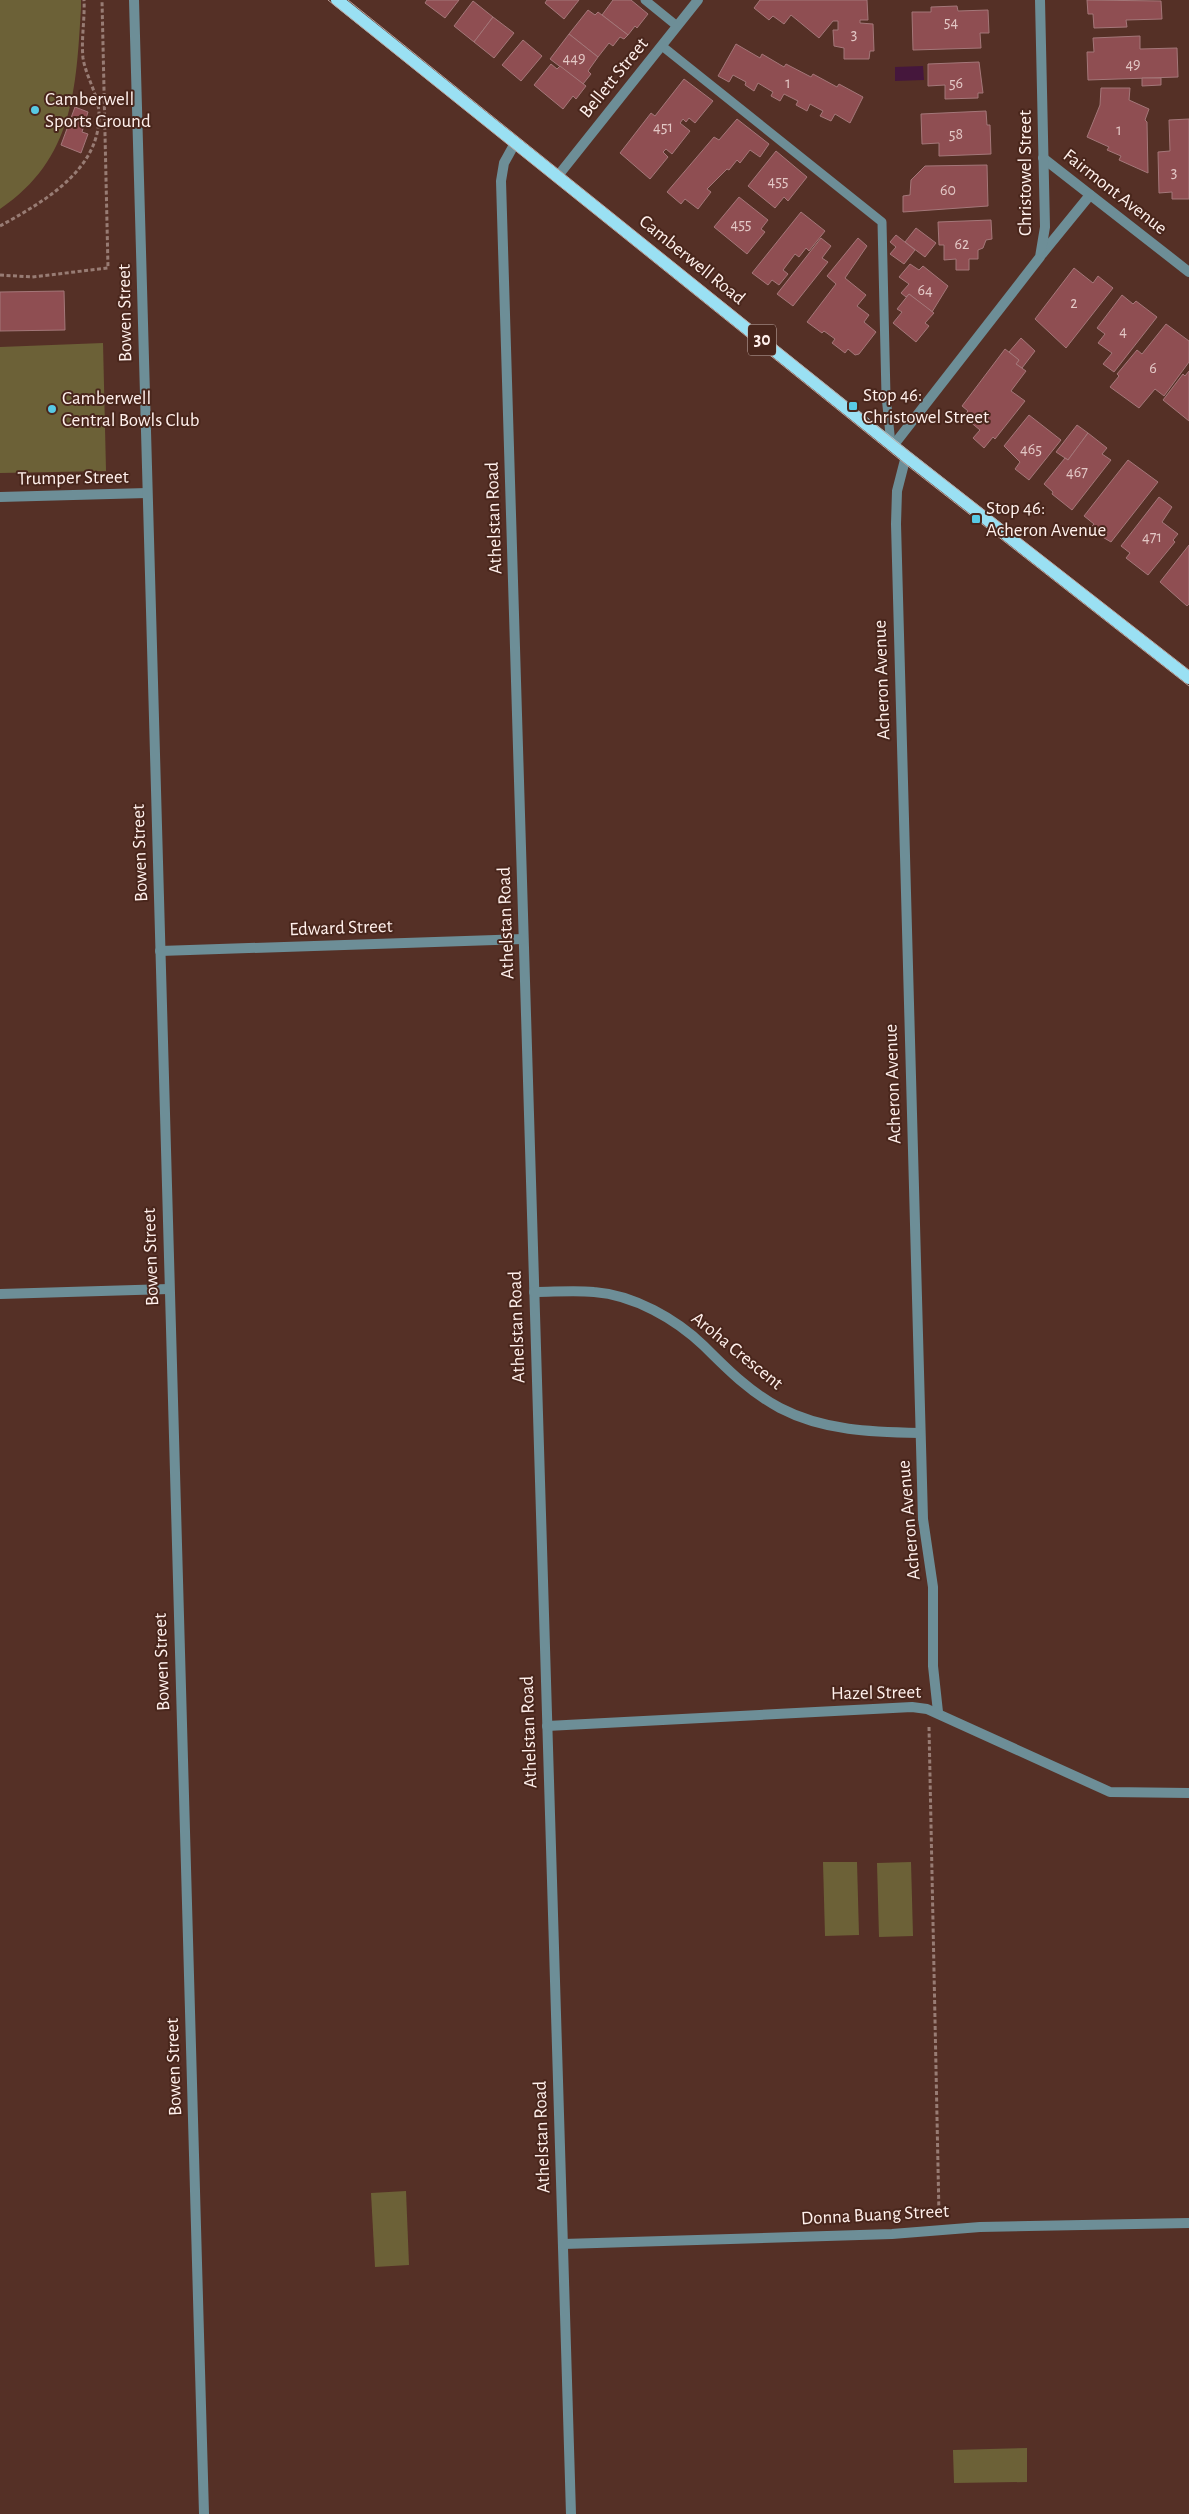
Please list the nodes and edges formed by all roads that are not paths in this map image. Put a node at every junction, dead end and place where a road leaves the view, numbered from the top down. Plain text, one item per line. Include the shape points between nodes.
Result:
1 (134, 0) edge
2 (336, 0) edge
3 (645, 0) edge
4 (698, 0) edge
5 (1040, 0) edge
6 (677, 26) junction
7 (662, 46) junction
8 (515, 143) junction
9 (1043, 158) junction
10 (557, 177) junction
11 (1090, 195) junction
12 (1040, 256) junction
13 (1189, 272) edge
14 (892, 445) junction
15 (906, 456) junction
16 (147, 493) junction
17 (0, 497) edge
18 (1189, 678) edge
19 (524, 939) junction
20 (160, 951) junction
21 (169, 1289) junction
22 (534, 1292) junction
23 (0, 1294) edge
24 (920, 1433) junction
25 (938, 1712) junction
26 (547, 1726) junction
27 (1189, 1793) edge
28 (1189, 2223) edge
29 (563, 2244) junction
30 (204, 2514) edge
31 (572, 2514) edge

1 - 16 street, Bowen Street
2 - 8 main road, Camberwell Road / 30
3 - 6 lane
4 - 6 street, Bellett Street
5 - 9 street, Christowel Street
6 - 7 street, Bellett Street
7 - 10 street, Bellett Street
7 - 14 lane via 882,222 886,396
8 - 10 main road, Camberwell Road / 30
8 - 19 street, Athelstan Road via 504,163 501,181
9 - 11 street, Fairmont Avenue
9 - 12 street, Christowel Street via 1045,236
10 - 14 main road, Camberwell Road / 30
11 - 12 street
11 - 13 street, Fairmont Avenue
12 - 14 street, Christowel Street
14 - 15 main road, Camberwell Road / 30
15 - 18 main road, Camberwell Road / 30
15 - 24 street, Acheron Avenue via 898,491 896,524
16 - 17 street, Trumper Street
16 - 20 street, Bowen Street
19 - 20 street, Edward Street
19 - 22 street, Athelstan Road
20 - 21 street, Bowen Street
21 - 23 street
21 - 30 street, Bowen Street
22 - 24 street, Aroha Crescent via 596,1292 632,1301 669,1318 739,1380 781,1408 810,1420 870,1432
22 - 26 street, Athelstan Road
24 - 25 street, Acheron Avenue via 923,1519 933,1587 933,1666
25 - 26 street, Hazel Street via 912,1707
25 - 27 street, Hazel Street via 1110,1792
26 - 29 street, Athelstan Road
28 - 29 street, Donna Buang Street via 980,2227 882,2234
29 - 31 street, Athelstan Road

